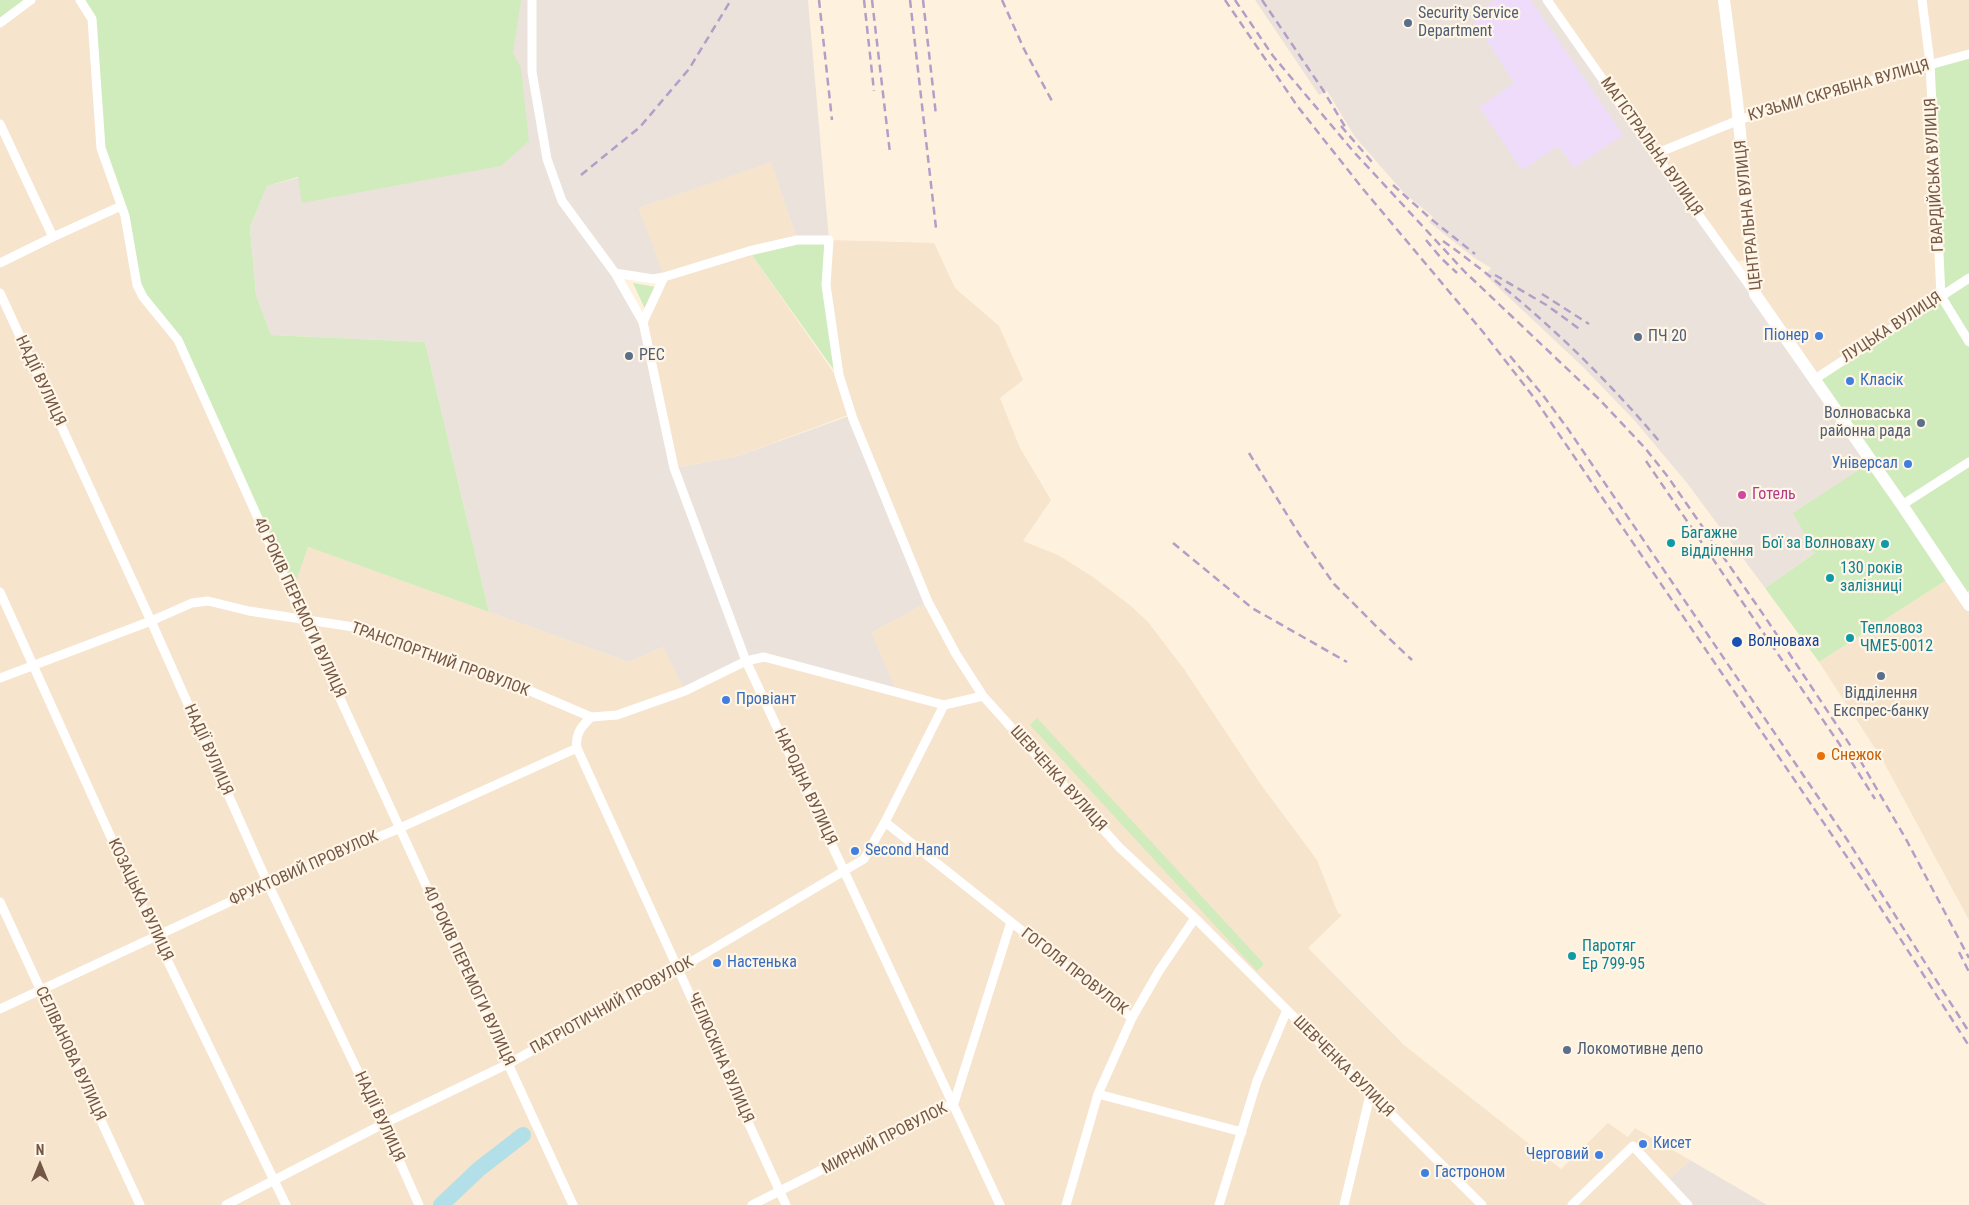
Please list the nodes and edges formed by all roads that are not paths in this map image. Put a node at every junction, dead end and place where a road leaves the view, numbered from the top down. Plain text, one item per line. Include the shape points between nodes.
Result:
1 (31, 0) edge
2 (80, 0) edge
3 (532, 0) edge
4 (1548, 0) edge
5 (1724, 0) edge
6 (1922, 0) edge
7 (0, 23) edge
8 (1969, 54) edge
9 (1930, 64) junction
10 (1739, 120) junction
11 (0, 124) edge
12 (1655, 154) junction
13 (121, 206) junction
14 (53, 237) junction
15 (0, 263) edge
16 (615, 273) junction
17 (664, 278) junction
18 (1969, 278) edge
19 (0, 294) edge
20 (1755, 294) junction
21 (1941, 296) junction
22 (642, 322) junction
23 (1969, 342) edge
24 (1815, 379) junction
25 (1969, 462) edge
26 (1902, 505) junction
27 (0, 592) edge
28 (1966, 600) edge
29 (303, 618) junction
30 (151, 621) junction
31 (746, 661) junction
32 (33, 665) junction
33 (0, 678) edge
34 (983, 696) junction
35 (944, 705) junction
36 (591, 717) junction
37 (577, 748) junction
38 (885, 822) junction
39 (400, 828) junction
40 (845, 871) junction
41 (268, 884) junction
42 (0, 902) edge
43 (1195, 918) junction
44 (1011, 922) junction
45 (156, 937) junction
46 (679, 969) junction
47 (40, 990) junction
48 (0, 1009) edge
49 (1287, 1010) junction
50 (1132, 1018) junction
51 (508, 1064) junction
52 (1098, 1094) junction
53 (1370, 1095) junction
54 (954, 1103) junction
55 (384, 1124) junction
56 (1242, 1132) junction
57 (275, 1180) junction
58 (780, 1192) junction
59 (140, 1205) edge
60 (226, 1205) edge
61 (286, 1205) edge
62 (420, 1205) edge
63 (573, 1205) edge
64 (752, 1205) edge
65 (786, 1205) edge
66 (1000, 1205) edge
67 (1066, 1205) edge
68 (1219, 1205) edge
69 (1344, 1205) edge
70 (1482, 1205) edge
71 (1572, 1205) edge
72 (1688, 1205) edge

1 - 7 street
2 - 13 street, 40 РОКІВ ПЕРЕМОГИ ВУЛИЦЯ via 92,19 100,148
3 - 16 street, НАРОДНА ВУЛИЦЯ via 532,72 547,159 562,201
4 - 12 street, МАГІСТРАЛЬНА ВУЛИЦЯ
5 - 10 main road, ЦЕНТРАЛЬНА ВУЛИЦЯ
6 - 9 street, ГВАРДІЙСЬКА ВУЛИЦЯ
8 - 9 street, КУЗЬМИ СКРЯБІНА ВУЛИЦЯ
9 - 10 street, КУЗЬМИ СКРЯБІНА ВУЛИЦЯ
9 - 21 street, ГВАРДІЙСЬКА ВУЛИЦЯ
10 - 12 street, КУЗЬМИ СКРЯБІНА ВУЛИЦЯ
10 - 20 main road, ЦЕНТРАЛЬНА ВУЛИЦЯ
11 - 14 street
12 - 20 street, МАГІСТРАЛЬНА ВУЛИЦЯ
13 - 14 street
13 - 29 street, 40 РОКІВ ПЕРЕМОГИ ВУЛИЦЯ via 137,285 178,340
14 - 15 street
16 - 17 street
16 - 22 street, НАРОДНА ВУЛИЦЯ
17 - 22 street
17 - 34 street, ШЕВЧЕНКА ВУЛИЦЯ via 749,251 797,240 829,240 826,285 839,375 853,418 928,602
18 - 21 street, ЛУЦЬКА ВУЛИЦЯ
19 - 30 street, НАДІЇ ВУЛИЦЯ
20 - 24 main road, ЦЕНТРАЛЬНА ВУЛИЦЯ
21 - 23 street, ГВАРДІЙСЬКА ВУЛИЦЯ
21 - 24 street, ЛУЦЬКА ВУЛИЦЯ
22 - 31 street, НАРОДНА ВУЛИЦЯ via 674,468
24 - 26 main road, ЦЕНТРАЛЬНА ВУЛИЦЯ
25 - 26 street
26 - 28 main road, ЦЕНТРАЛЬНА ВУЛИЦЯ
27 - 32 street, КОЗАЦЬКА ВУЛИЦЯ
29 - 30 street, ТРАНСПОРТНИЙ ПРОВУЛОК via 249,611 208,601 192,603
29 - 36 street, ТРАНСПОРТНИЙ ПРОВУЛОК via 360,628 514,684
29 - 39 street, 40 РОКІВ ПЕРЕМОГИ ВУЛИЦЯ
30 - 32 street, ТРАНСПОРТНИЙ ПРОВУЛОК
30 - 41 street, НАДІЇ ВУЛИЦЯ
31 - 35 street via 764,657
31 - 36 street via 685,691 617,715
31 - 40 street, НАРОДНА ВУЛИЦЯ
32 - 33 street, ТРАНСПОРТНИЙ ПРОВУЛОК
32 - 45 street, КОЗАЦЬКА ВУЛИЦЯ
34 - 35 street
34 - 43 street, ШЕВЧЕНКА ВУЛИЦЯ via 1119,847
35 - 38 street, ПАТРІОТИЧНИЙ ПРОВУЛОК
36 - 37 street via 576,738
37 - 39 street, ФРУКТОВИЙ ПРОВУЛОК
37 - 46 street, ЧЕЛЮСКІНА ВУЛИЦЯ
38 - 40 street, ПАТРІОТИЧНИЙ ПРОВУЛОК via 864,859
38 - 44 street, ГОГОЛЯ ПРОВУЛОК
39 - 41 street, ФРУКТОВИЙ ПРОВУЛОК
39 - 51 street, 40 РОКІВ ПЕРЕМОГИ ВУЛИЦЯ
40 - 46 street, ПАТРІОТИЧНИЙ ПРОВУЛОК
40 - 54 street, НАРОДНА ВУЛИЦЯ
41 - 45 street, ФРУКТОВИЙ ПРОВУЛОК
41 - 55 street, НАДІЇ ВУЛИЦЯ
42 - 47 street, СЕЛІВАНОВА ВУЛИЦЯ
43 - 49 street, ШЕВЧЕНКА ВУЛИЦЯ
43 - 50 street
44 - 50 street, ГОГОЛЯ ПРОВУЛОК
44 - 54 street, МИРНИЙ ПРОВУЛОК
45 - 47 street, ФРУКТОВИЙ ПРОВУЛОК
45 - 57 street, КОЗАЦЬКА ВУЛИЦЯ
46 - 51 street, ПАТРІОТИЧНИЙ ПРОВУЛОК
46 - 58 street, ЧЕЛЮСКІНА ВУЛИЦЯ
47 - 48 street, ФРУКТОВИЙ ПРОВУЛОК
47 - 59 street, СЕЛІВАНОВА ВУЛИЦЯ
49 - 53 street, ШЕВЧЕНКА ВУЛИЦЯ
49 - 56 street via 1257,1081
50 - 52 street, ГОГОЛЯ ПРОВУЛОК
51 - 55 street, ПАТРІОТИЧНИЙ ПРОВУЛОК
51 - 63 street, 40 РОКІВ ПЕРЕМОГИ ВУЛИЦЯ
52 - 56 street
52 - 67 street, ГОГОЛЯ ПРОВУЛОК
53 - 69 street
53 - 70 street, ШЕВЧЕНКА ВУЛИЦЯ
54 - 58 street, МИРНИЙ ПРОВУЛОК
54 - 66 street, НАРОДНА ВУЛИЦЯ
55 - 57 street, ПАТРІОТИЧНИЙ ПРОВУЛОК
55 - 62 street, НАДІЇ ВУЛИЦЯ
56 - 68 street
57 - 60 street, ПАТРІОТИЧНИЙ ПРОВУЛОК
57 - 61 street, КОЗАЦЬКА ВУЛИЦЯ
58 - 64 street, МИРНИЙ ПРОВУЛОК
58 - 65 street, ЧЕЛЮСКІНА ВУЛИЦЯ
71 - 72 street via 1633,1146

